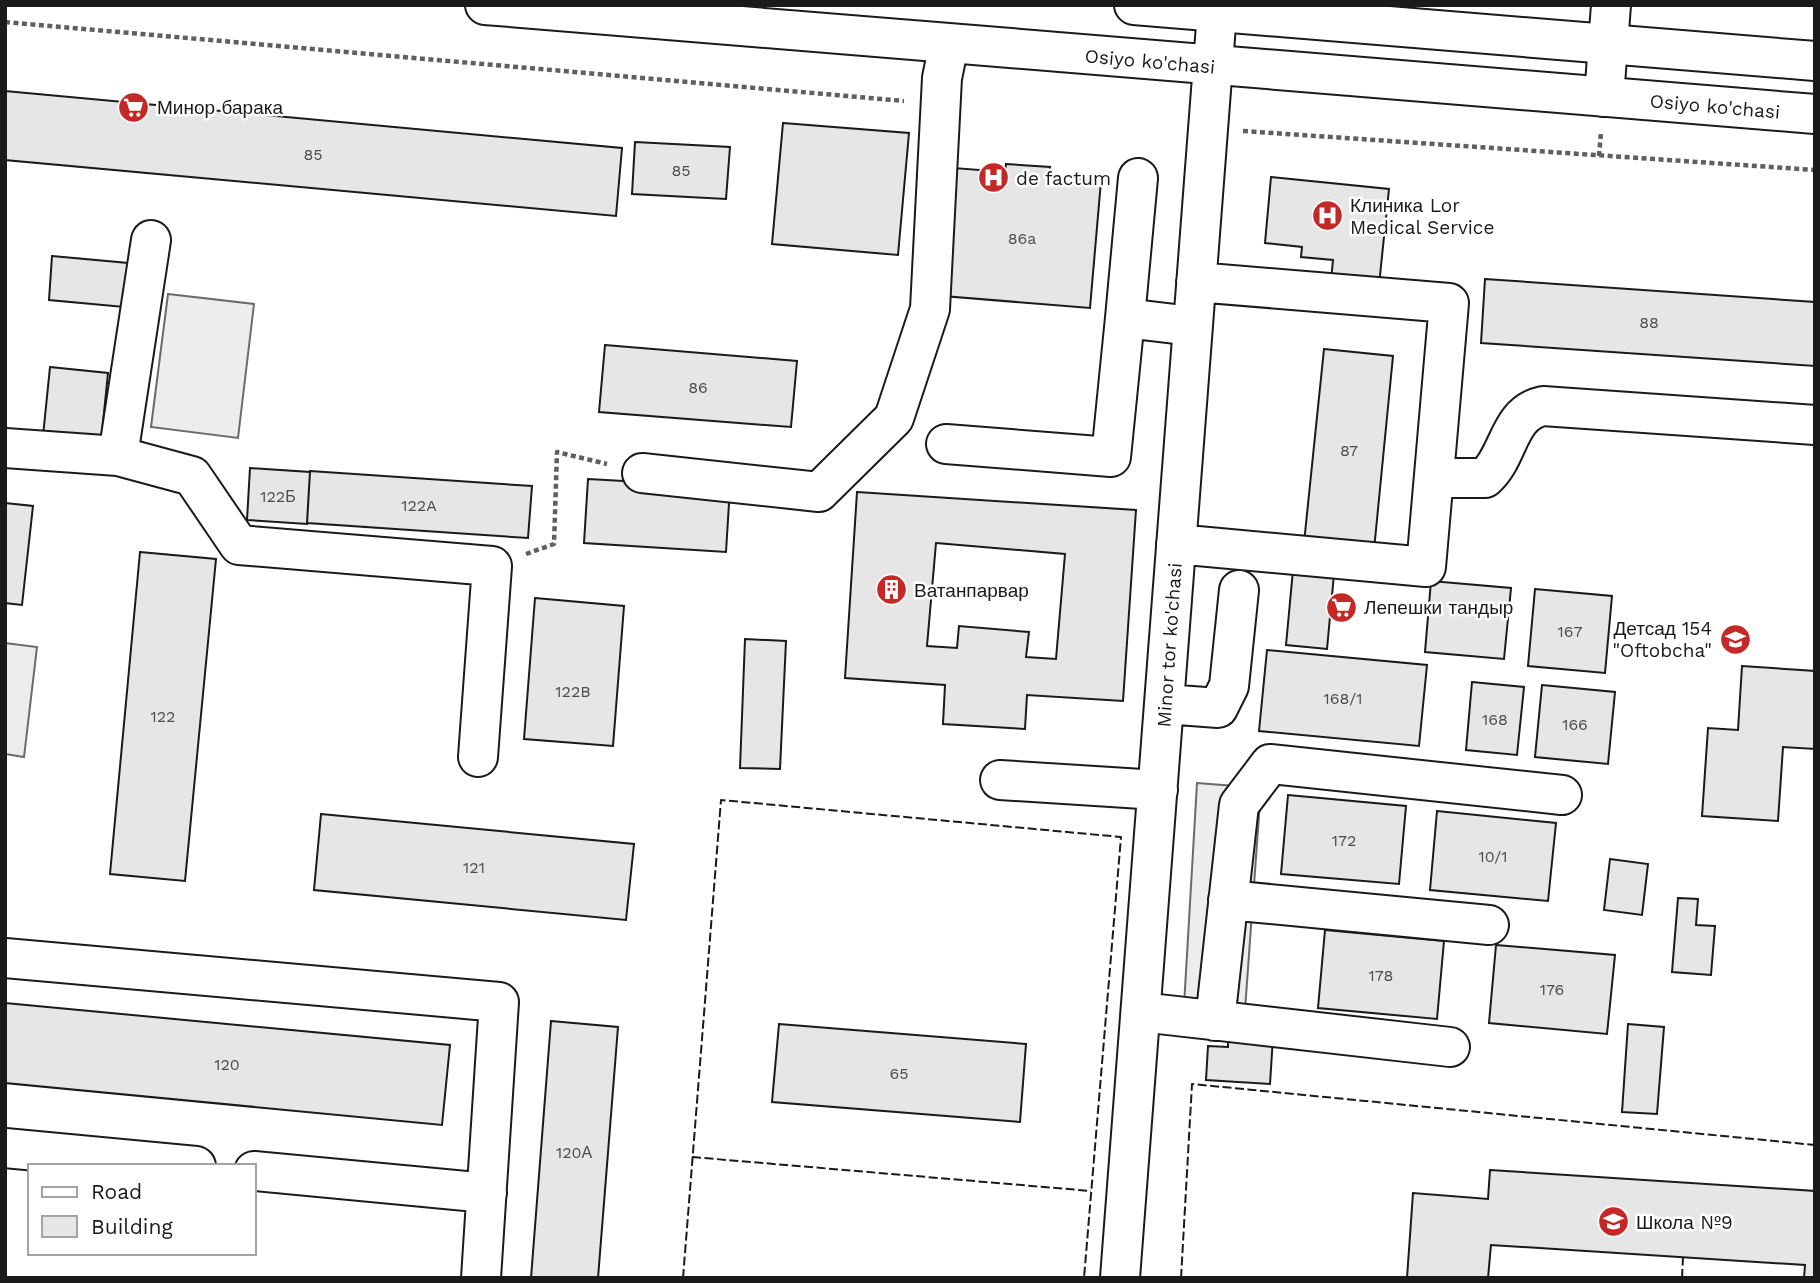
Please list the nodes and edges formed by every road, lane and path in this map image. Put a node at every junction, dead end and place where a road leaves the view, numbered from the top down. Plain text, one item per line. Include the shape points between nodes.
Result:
1 (485, 5) edge
2 (1611, 5) edge
3 (1152, 6) edge
4 (1217, 12) junction
5 (1363, 15) edge
6 (5, 22) edge
7 (1608, 45) junction
8 (945, 61) junction
9 (1815, 61) edge
10 (1212, 66) junction
11 (1604, 97) junction
12 (1815, 114) edge
13 (1230, 131) dead end
14 (1815, 170) edge
15 (1138, 177) dead end
16 (151, 240) dead end
17 (1196, 282) junction
18 (1125, 318) junction
19 (1192, 326) junction
20 (1815, 425) edge
21 (946, 444) dead end
22 (5, 448) edge
23 (118, 456) junction
24 (642, 473) joint
25 (1434, 478) junction
26 (1176, 544) junction
27 (492, 566) junction
28 (1239, 590) dead end
29 (1165, 704) junction
30 (478, 757) dead end
31 (1000, 780) dead end
32 (1158, 790) junction
33 (1562, 795) dead end
34 (1228, 900) junction
35 (1489, 925) dead end
36 (5, 958) edge
37 (1141, 1012) junction
38 (1215, 1021) junction
39 (1450, 1047) dead end
40 (5, 1148) edge
41 (175, 1164) edge
42 (256, 1171) edge
43 (487, 1193) junction
44 (481, 1278) edge
45 (1120, 1278) edge

1 - 8 main road, Osiyo ko'chasi
2 - 7 main road
3 - 4 main road
4 - 5 main road
4 - 10 main road, Minor tor ko'chasi
5 - 7 main road
6 - 8 path via 922,103
7 - 9 main road
7 - 11 main road
8 - 10 main road, Osiyo ko'chasi
8 - 24 main road via 930,309 894,418 819,492
10 - 11 main road, Osiyo ko'chasi
10 - 17 main road, Minor tor ko'chasi
11 - 12 main road, Osiyo ko'chasi
13 - 14 path
15 - 18 main road
16 - 23 main road
17 - 19 main road, Minor tor ko'chasi
17 - 25 main road via 1449,303
18 - 19 main road
18 - 21 main road via 1111,457
19 - 26 main road, Minor tor ko'chasi
20 - 25 main road via 1543,406 1521,415 1495,469 1485,478
22 - 23 main road
23 - 27 main road via 192,476 239,545
24 - 27 path via 557,452 554,544
25 - 26 main road via 1426,567
26 - 29 main road, Minor tor ko'chasi
27 - 30 main road
28 - 29 main road via 1229,686 1218,708
29 - 32 main road, Minor tor ko'chasi
31 - 32 main road
32 - 37 main road, Minor tor ko'chasi
33 - 34 main road via 1270,764 1239,805
34 - 35 main road
34 - 38 main road
36 - 43 main road via 499,1002
37 - 38 main road
37 - 45 main road, Minor tor ko'chasi
38 - 39 main road
40 - 41 main road
42 - 43 main road
43 - 44 main road

